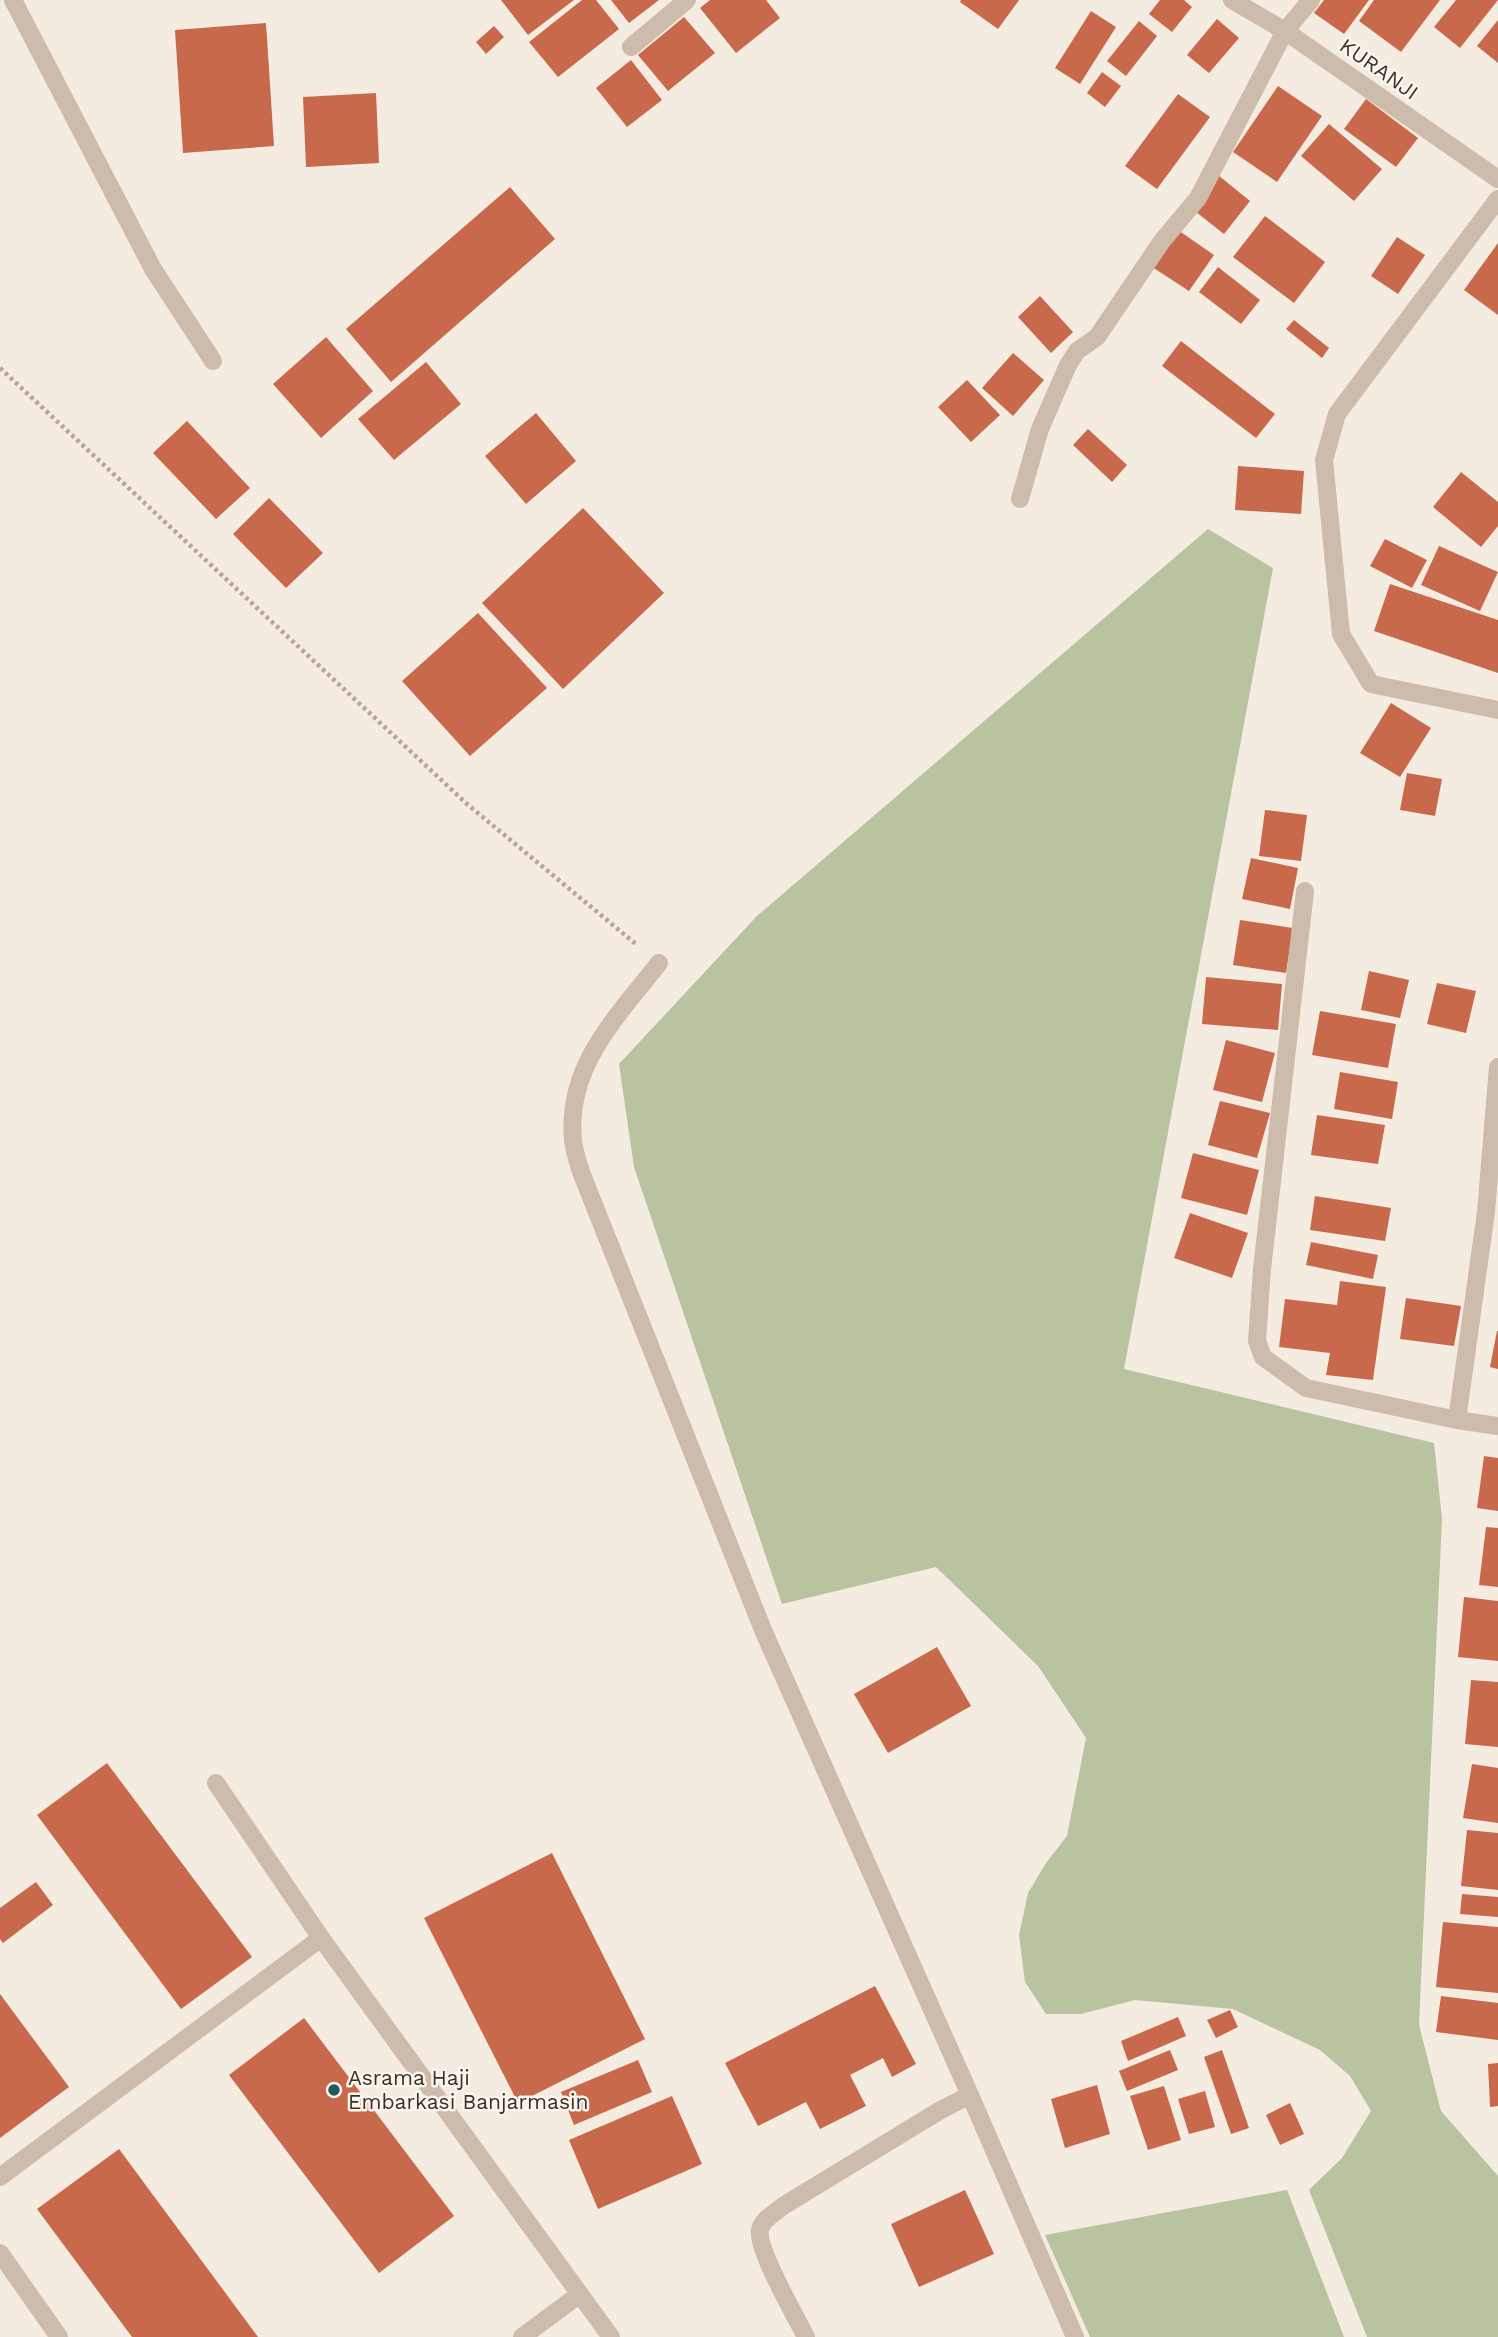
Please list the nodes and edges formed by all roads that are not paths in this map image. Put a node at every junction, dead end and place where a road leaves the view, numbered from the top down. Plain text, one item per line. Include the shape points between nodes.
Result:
1 (13, 0) edge
2 (687, 0) edge
3 (1233, 0) edge
4 (1311, 0) edge
5 (1285, 31) junction
6 (631, 47) dead end
7 (1498, 179) edge
8 (1498, 199) edge
9 (213, 361) dead end
10 (1020, 499) dead end
11 (1498, 710) edge
12 (1305, 891) dead end
13 (659, 963) road end
14 (1498, 1068) edge
15 (1492, 1213) edge
16 (1457, 1420) junction
17 (1498, 1426) edge
18 (216, 1783) dead end
19 (321, 1938) junction
20 (970, 2095) junction
21 (0, 2177) edge
22 (0, 2253) edge
23 (580, 2294) junction
24 (59, 2337) edge
25 (522, 2337) edge
26 (611, 2337) edge
27 (806, 2337) edge
28 (1075, 2337) edge

1 - 9 street via 153,269
2 - 6 street
3 - 5 street, KURANJI
4 - 5 street
5 - 7 street, KURANJI
5 - 10 street via 1198,198 1097,337 1077,351 1069,365 1040,429
8 - 11 street via 1337,414 1324,460 1341,634 1371,684
12 - 16 street via 1257,1341 1263,1357 1306,1388
13 - 20 street via 610,1025 578,1081 573,1140 581,1172 763,1630
14 - 15 street
15 - 16 street
16 - 17 street
18 - 19 street
19 - 21 street
19 - 23 street
20 - 27 street via 764,2221 760,2230 764,2253
20 - 28 street
22 - 24 street
23 - 25 street
23 - 26 street

